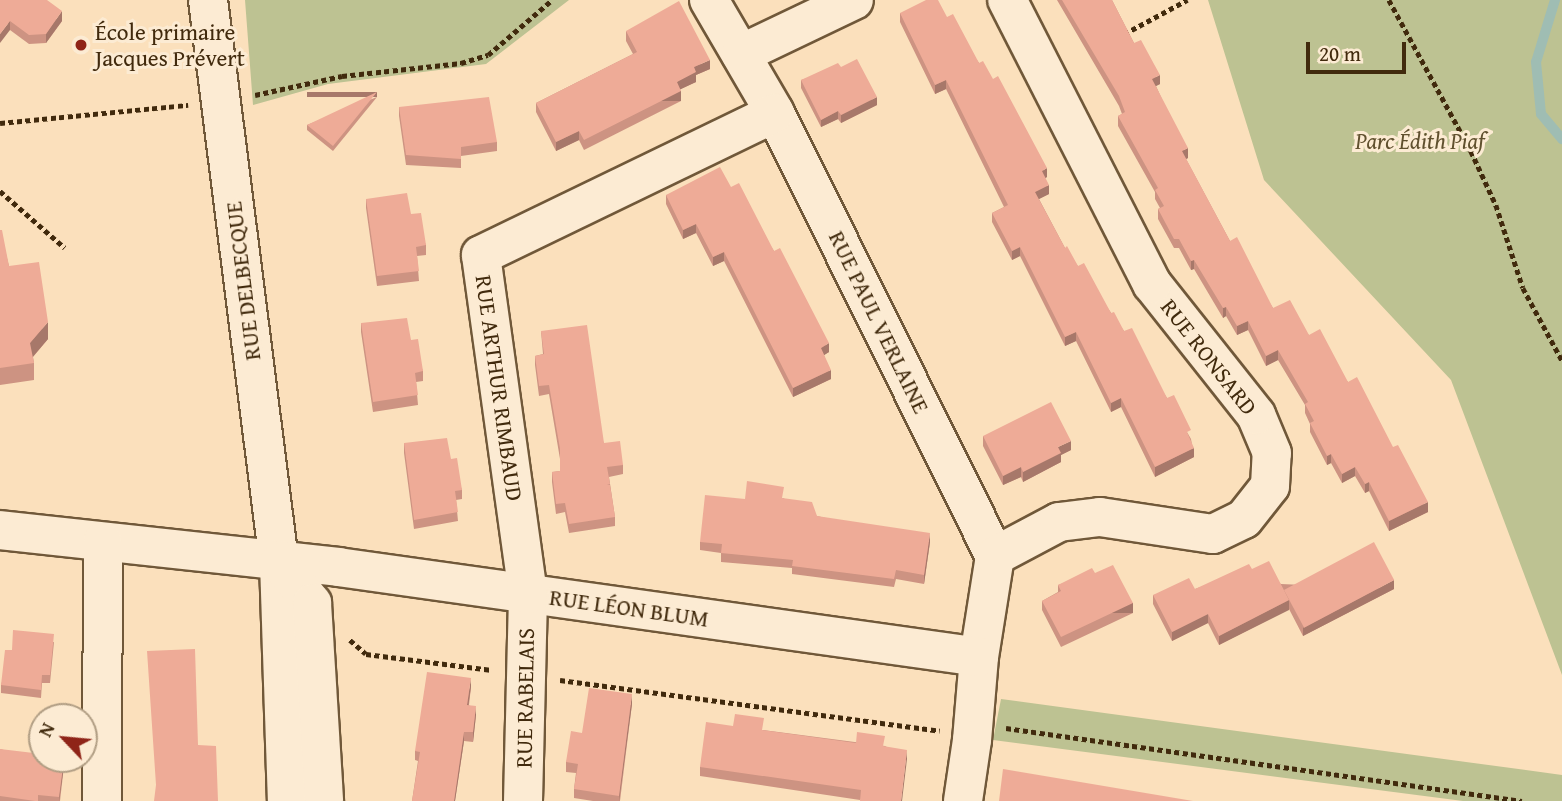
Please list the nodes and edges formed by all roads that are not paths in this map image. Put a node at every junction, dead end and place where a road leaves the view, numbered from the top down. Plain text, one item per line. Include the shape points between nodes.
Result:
1 (208, 0) edge
2 (709, 0) edge
3 (854, 0) edge
4 (1007, 0) edge
5 (741, 54) junction
6 (775, 113) junction
7 (0, 530) edge
8 (103, 541) junction
9 (995, 556) junction
10 (279, 562) junction
11 (528, 594) junction
12 (979, 657) junction
13 (284, 678) junction
14 (102, 801) edge
15 (287, 801) edge
16 (308, 801) edge
17 (324, 801) edge
18 (523, 801) edge
19 (963, 801) edge

1 - 10 street, RUE DELBECQUE
2 - 5 street, RUE PAUL VERLAINE
3 - 5 street
4 - 9 street, RUE RONSARD via 1152,284 1256,415 1272,453 1270,486 1244,519 1213,534 1100,517 1059,522
5 - 6 street, RUE PAUL VERLAINE
6 - 9 street, RUE PAUL VERLAINE
6 - 11 street, RUE ARTHUR RIMBAUD via 481,255
7 - 8 street, RUE LÉON BLUM
8 - 10 street, RUE LÉON BLUM
8 - 14 street
9 - 12 street
10 - 11 street, RUE LÉON BLUM
10 - 13 street, RUE DELBECQUE
10 - 17 street via 312,603
11 - 12 street, RUE LÉON BLUM
11 - 18 street, RUE RABELAIS
12 - 19 street
13 - 15 street, RUE DELBECQUE
13 - 16 street via 306,729

